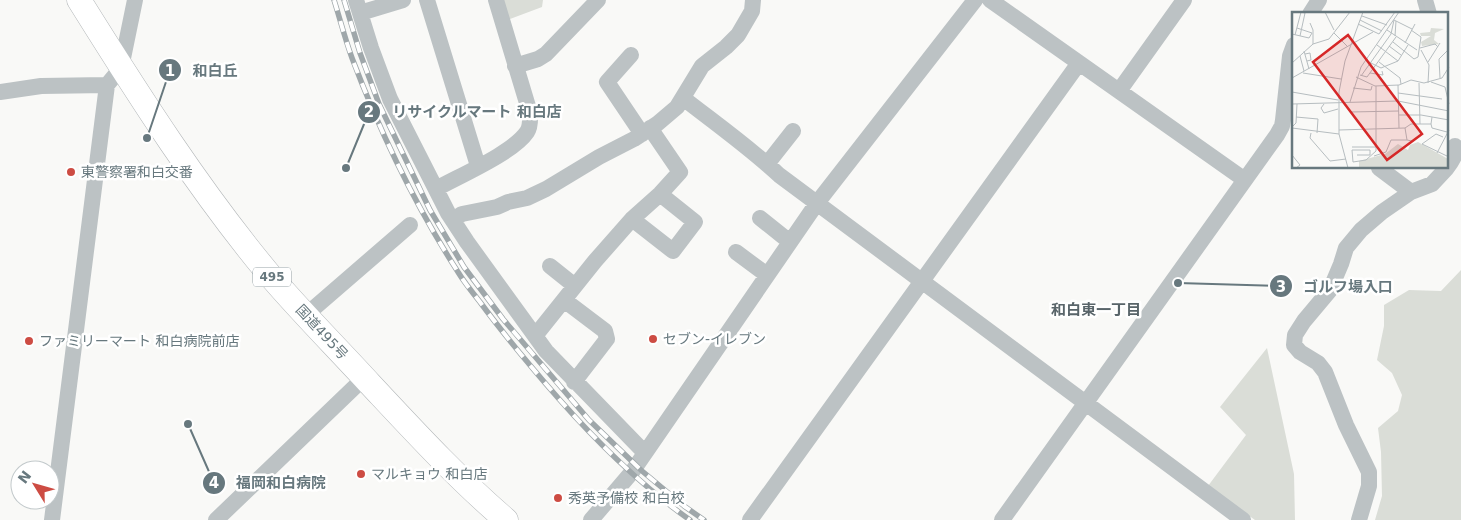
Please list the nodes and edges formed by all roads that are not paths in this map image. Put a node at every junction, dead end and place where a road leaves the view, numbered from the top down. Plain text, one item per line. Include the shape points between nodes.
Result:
1 (79, 0) edge
2 (135, 0) edge
3 (403, 0) edge
4 (428, 0) edge
5 (496, 0) edge
6 (598, 0) edge
7 (753, 0) edge
8 (975, 0) edge
9 (990, 0) edge
10 (1184, 0) edge
11 (1319, 0) edge
12 (358, 6) edge
13 (1311, 12) edge
14 (1292, 50) edge
15 (631, 55) dead end
16 (1080, 63) junction
17 (515, 66) junction
18 (114, 77) junction
19 (1119, 91) junction
20 (0, 92) edge
21 (683, 98) junction
22 (1289, 115) edge
23 (793, 130) dead end
24 (646, 131) junction
25 (1454, 145) edge
26 (768, 164) junction
27 (478, 166) junction
28 (1448, 166) edge
29 (1380, 169) edge
30 (1446, 169) edge
31 (1245, 180) junction
32 (436, 189) junction
33 (1411, 192) junction
34 (660, 194) junction
35 (817, 203) junction
36 (760, 218) dead end
37 (632, 219) junction
38 (453, 220) junction
39 (410, 225) dead end
40 (790, 242) junction
41 (736, 252) dead end
42 (550, 266) dead end
43 (767, 275) junction
44 (922, 281) junction
45 (575, 286) junction
46 (564, 300) junction
47 (306, 315) junction
48 (535, 336) junction
49 (364, 378) junction
50 (574, 382) junction
51 (1086, 403) junction
52 (645, 453) junction
53 (52, 520) edge
54 (216, 520) edge
55 (506, 520) edge
56 (591, 520) edge
57 (750, 520) edge
58 (1002, 520) edge
59 (1243, 520) edge
60 (1359, 520) edge

1 - 18 highway, 国道495号 / 495
2 - 18 street
3 - 12 street
4 - 27 street
5 - 17 street
6 - 17 street via 546,54
7 - 21 street via 752,11 738,35 702,66
8 - 35 street
9 - 16 street
10 - 19 street
11 - 13 street
12 - 32 street via 390,99
14 - 22 street
15 - 24 street via 608,82
16 - 19 street
16 - 44 street
17 - 27 street via 530,113 527,131 508,150
18 - 20 street
18 - 47 highway, 国道495号 / 495 via 273,279
18 - 53 street
19 - 31 street
21 - 24 street via 677,107
21 - 26 street
22 - 31 street
23 - 26 street
24 - 34 street via 680,172
24 - 38 street via 527,198 462,214
25 - 28 street via 1455,155
26 - 35 street
27 - 32 street
29 - 33 street
30 - 33 street via 1432,184
31 - 51 street
32 - 38 street
33 - 60 street via 1368,224 1346,248 1330,290 1295,335 1294,345 1326,372 1346,425 1369,472 1369,486
34 - 37 street
34 - 37 street via 695,222 673,251
35 - 40 street
35 - 44 street
36 - 40 street
37 - 45 street
38 - 48 street
39 - 47 street
40 - 43 street
41 - 43 street
42 - 45 street
43 - 52 street
44 - 51 street
44 - 57 street
45 - 46 street
46 - 48 street
46 - 50 street via 605,331 606,339
47 - 49 highway, 国道495号 / 495
48 - 50 street
49 - 54 street
49 - 55 highway, 国道495号 / 495 via 475,494
50 - 52 street
51 - 58 street
51 - 59 street
52 - 56 street

